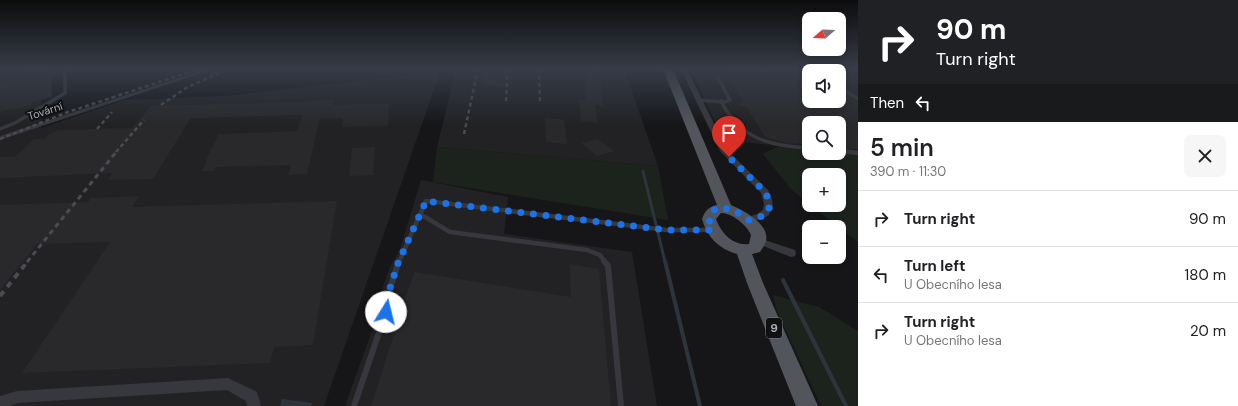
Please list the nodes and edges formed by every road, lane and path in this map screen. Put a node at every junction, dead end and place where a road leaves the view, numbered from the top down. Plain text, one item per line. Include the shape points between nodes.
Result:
1 (65, 88) edge
2 (153, 88) edge
3 (672, 88) edge
4 (693, 88) edge
5 (724, 88) edge
6 (846, 91) edge
7 (858, 99) edge
8 (698, 100) junction
9 (721, 101) junction
10 (0, 129) edge
11 (0, 138) edge
12 (802, 147) edge
13 (846, 152) edge
14 (858, 153) edge
15 (725, 208) junction
16 (420, 214) junction
17 (749, 220) junction
18 (712, 230) junction
19 (751, 246) junction
20 (790, 254) dead end
21 (0, 402) edge
22 (254, 406) edge
23 (354, 406) edge
24 (621, 406) edge
25 (807, 406) edge

1 - 10 lane via 65,93 15,124
2 - 11 street, Tovární
3 - 15 main road
4 - 8 street
5 - 9 lane via 730,100
6 - 7 lane
8 - 9 lane
8 - 17 street via 724,151 765,192 769,200 767,213
9 - 12 lane via 732,118 763,141
13 - 14 lane
15 - 17 main road
15 - 18 main road via 712,212 709,219
16 - 18 lane via 426,201 666,230
16 - 23 lane via 398,263 386,312
16 - 24 lane via 450,232 587,250 600,255 608,266
17 - 19 main road, 9 via 758,235
18 - 19 main road via 730,246
19 - 20 street
19 - 25 main road, 9 via 755,283
21 - 22 street via 17,397 228,384 252,397

